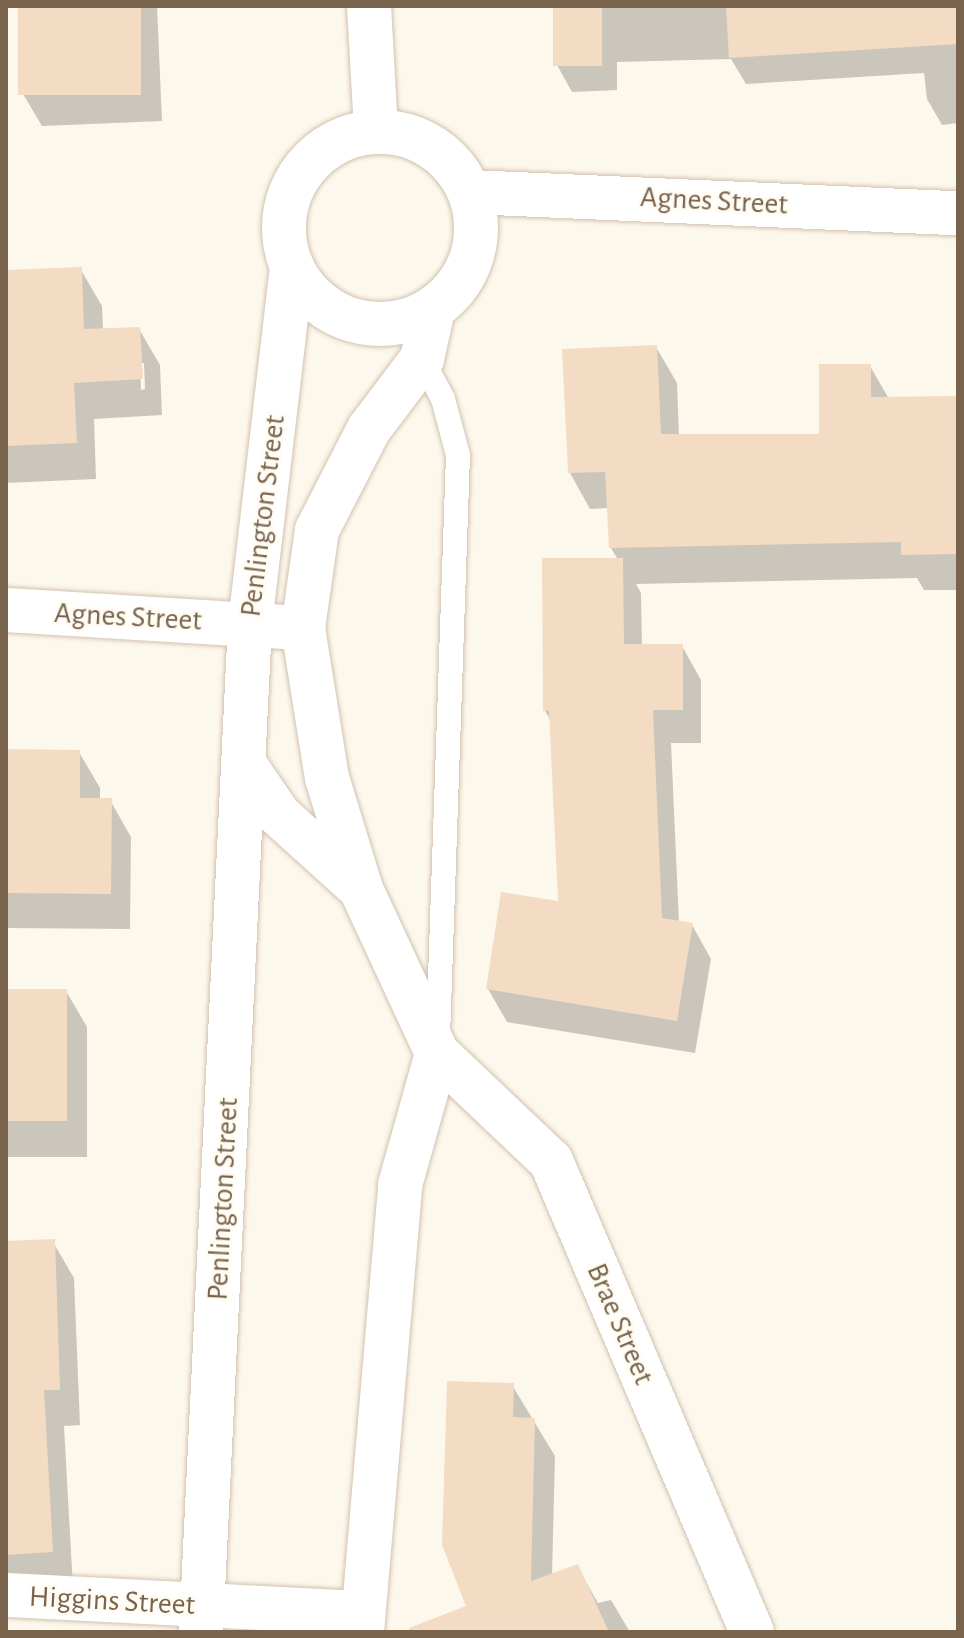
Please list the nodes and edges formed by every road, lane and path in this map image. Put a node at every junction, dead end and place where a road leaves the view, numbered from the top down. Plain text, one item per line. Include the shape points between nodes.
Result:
1 (369, 6) edge
2 (376, 132) junction
3 (470, 192) junction
4 (958, 213) edge
5 (292, 267) junction
6 (433, 309) junction
7 (422, 359) junction
8 (6, 610) edge
9 (250, 624) junction
10 (303, 628) junction
11 (245, 765) junction
12 (361, 889) junction
13 (437, 1053) junction
14 (6, 1595) edge
15 (202, 1619) edge
16 (362, 1622) edge
17 (752, 1632) edge

1 - 2 street
2 - 3 street via 400,133 442,154
2 - 5 street via 345,138 319,154 299,177 287,206 284,237
3 - 4 street, Agnes Street
3 - 6 street via 475,244 453,291
5 - 6 street via 311,295 338,315 370,324 392,323
5 - 9 street, Penlington Street
6 - 7 street, Penlington Street
7 - 10 street, Penlington Street via 369,429 317,530
7 - 13 lane via 443,399 458,455
8 - 9 street, Agnes Street
9 - 10 street, Agnes Street
9 - 11 street, Penlington Street
10 - 12 street, Penlington Street via 327,778
11 - 12 street, Penlington Street via 279,815
11 - 15 street, Penlington Street
12 - 13 street, Penlington Street
13 - 16 street via 400,1185
13 - 17 street, Brae Street via 551,1161
14 - 15 street, Higgins Street
15 - 16 street, Higgins Street

